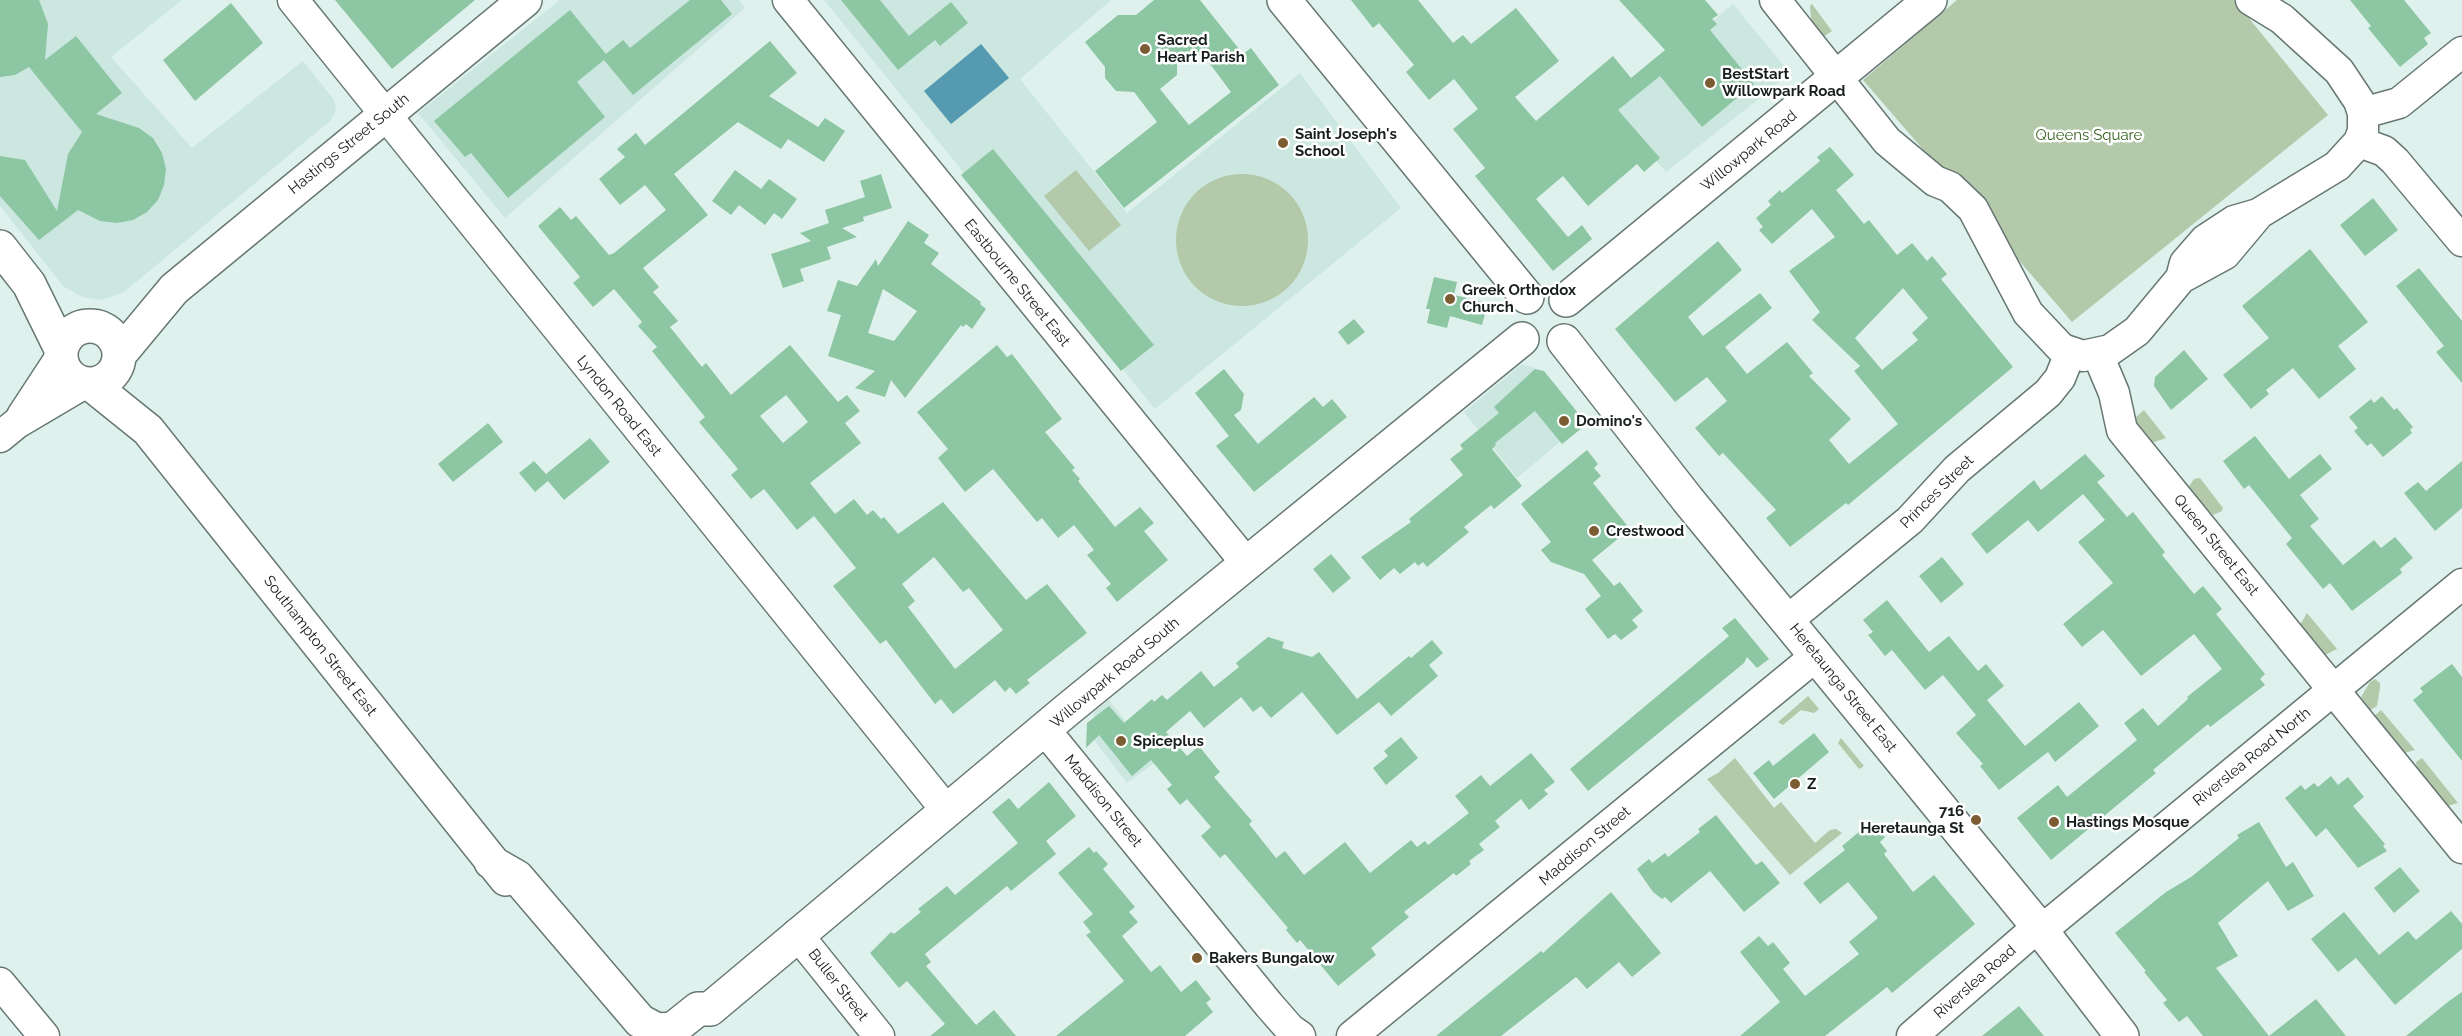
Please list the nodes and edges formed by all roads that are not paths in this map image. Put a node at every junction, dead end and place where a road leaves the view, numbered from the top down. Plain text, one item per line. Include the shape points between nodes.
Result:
1 (293, 0) edge
2 (525, 0) edge
3 (788, 0) edge
4 (1284, 0) edge
5 (1775, 0) edge
6 (1930, 0) edge
7 (2251, 0) edge
8 (2277, 10) edge
9 (2462, 52) edge
10 (1837, 78) junction
11 (385, 115) junction
12 (2361, 128) junction
13 (2462, 241) edge
14 (0, 248) edge
15 (29, 284) junction
16 (174, 289) junction
17 (1527, 297) junction
18 (1566, 300) junction
19 (91, 326) junction
20 (1522, 339) junction
21 (1564, 341) junction
22 (61, 354) junction
23 (2084, 354) junction
24 (119, 359) junction
25 (88, 384) junction
26 (148, 429) junction
27 (8, 430) edge
28 (1247, 564) junction
29 (2462, 584) edge
30 (1788, 620) junction
31 (1817, 655) junction
32 (2334, 690) junction
33 (1045, 730) junction
34 (947, 811) junction
35 (2462, 848) edge
36 (491, 862) junction
37 (2040, 929) junction
38 (797, 934) junction
39 (0, 983) edge
40 (702, 1022) edge
41 (658, 1033) edge
42 (44, 1036) edge
43 (629, 1036) edge
44 (879, 1036) edge
45 (1300, 1036) edge
46 (1352, 1036) edge
47 (1912, 1036) edge
48 (2122, 1036) edge

1 - 11 street, Lyndon Road East
2 - 11 main road, Hastings Street South
3 - 28 street, Eastbourne Street East
4 - 17 main road
5 - 10 street, Queen Street East
6 - 10 main road, Willowpark Road
7 - 8 street
8 - 12 street via 2339,70 2359,101
9 - 12 street
10 - 18 main road, Willowpark Road
10 - 23 street, Queen Street East via 1887,141 1974,209 2028,313 2054,342
11 - 16 main road, Hastings Street South
11 - 34 street, Lyndon Road East
12 - 13 street
12 - 23 street via 2337,166 2258,214 2234,221 2205,240 2185,263 2181,278 2137,331
14 - 15 main road
15 - 19 main road
15 - 22 main road
16 - 19 main road, Hastings Street South
16 - 24 main road, Hastings Street South
17 - 18 main road via 1544,291
17 - 20 main road via 1516,313
18 - 21 main road via 1573,319
19 - 22 main road via 70,333
19 - 24 main road via 112,337
20 - 21 main road via 1530,345 1548,348
20 - 28 main road, Willowpark Road South
21 - 30 main road, Heretaunga Street East
22 - 25 main road via 69,376
22 - 27 street
23 - 30 street, Princes Street via 2048,393 1957,469 1910,520
23 - 32 street, Queen Street East via 2114,393 2122,429
24 - 25 main road via 108,379
24 - 26 main road, Southampton Street East
25 - 26 main road, Southampton Street East
25 - 27 street
26 - 36 main road, Southampton Street East
28 - 33 main road, Willowpark Road South
29 - 32 street, Riverslea Road North
30 - 31 main road, Heretaunga Street East
31 - 37 main road, Heretaunga Street East
31 - 46 street, Maddison Street
32 - 35 street, Queen Street East
32 - 37 street, Riverslea Road North
33 - 34 main road, Willowpark Road South
33 - 45 street, Maddison Street via 1269,1005
34 - 38 main road, Willowpark Road South
36 - 41 main road, Southampton Street East via 517,877 640,1021
36 - 43 main road, Southampton Street East
37 - 47 street, Riverslea Road
37 - 48 main road, Heretaunga Street East
38 - 40 main road, Willowpark Road South
38 - 44 street, Buller Street
39 - 42 street
40 - 41 main road, Willowpark Road South via 698,1009 673,1029

